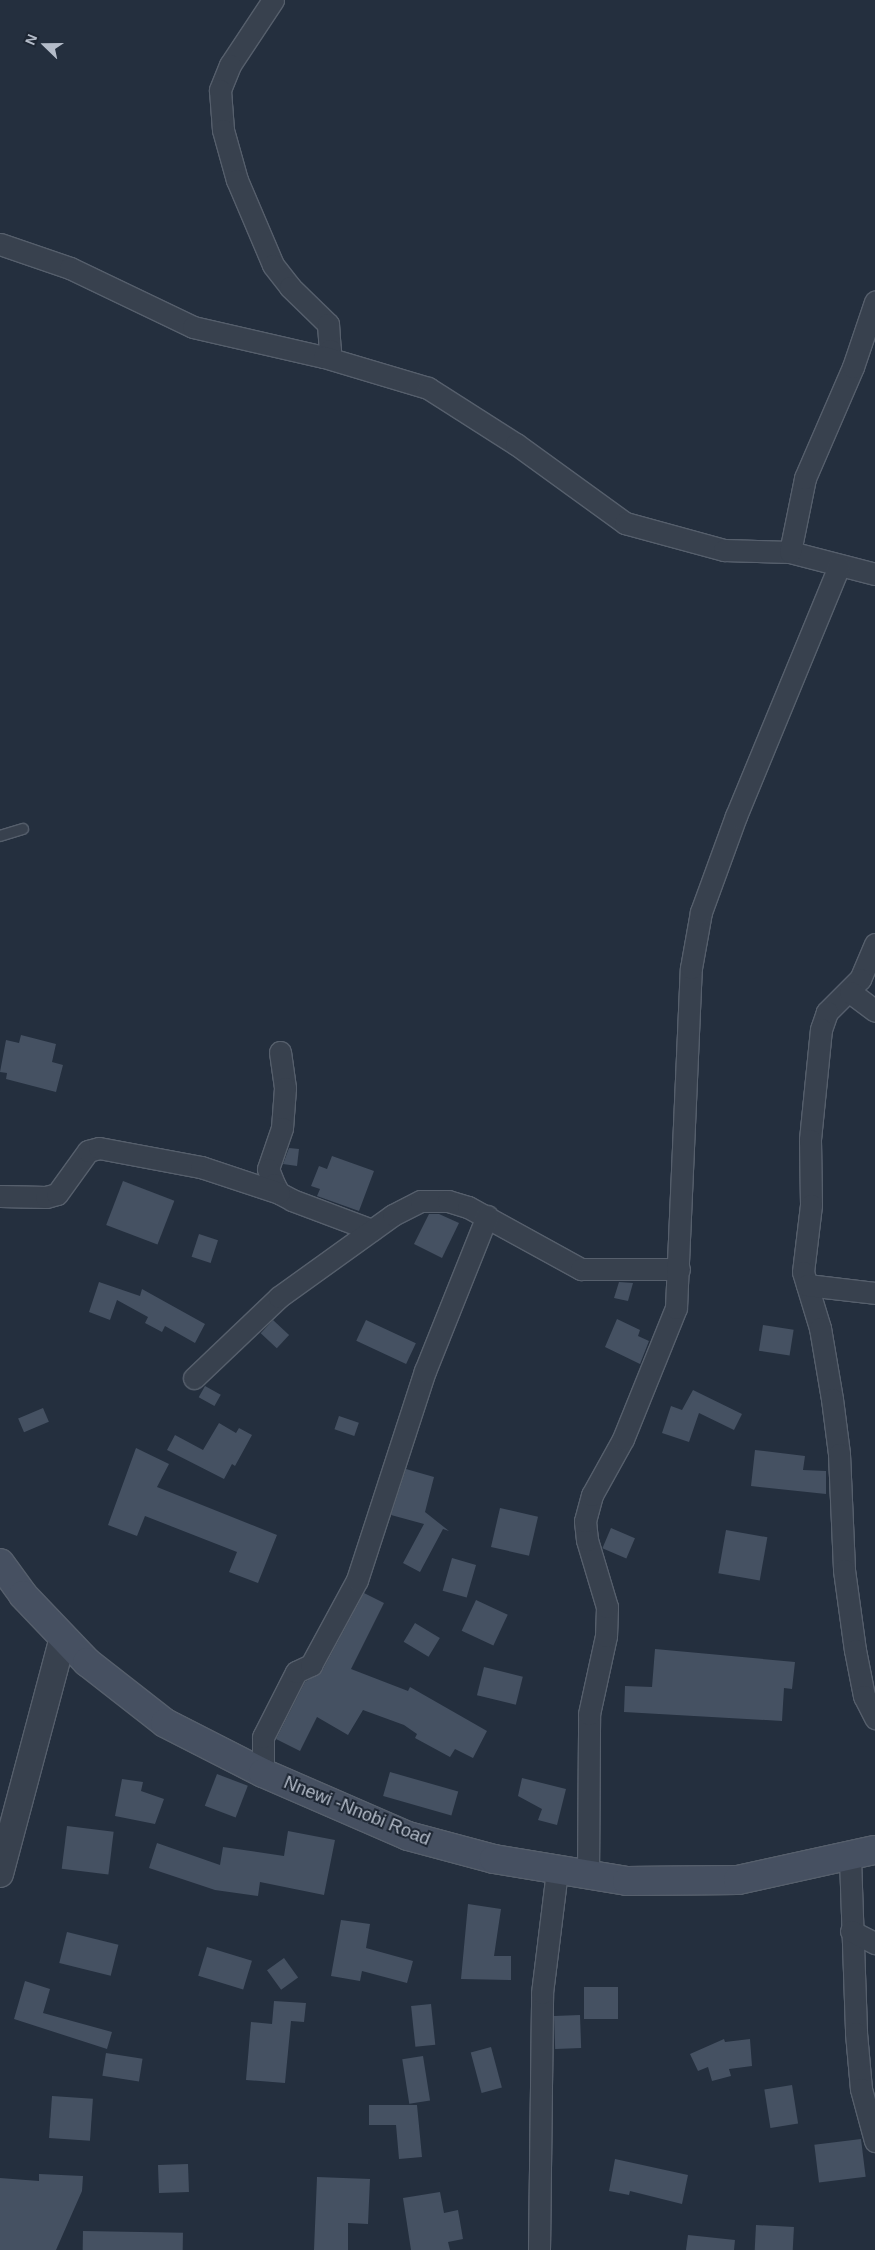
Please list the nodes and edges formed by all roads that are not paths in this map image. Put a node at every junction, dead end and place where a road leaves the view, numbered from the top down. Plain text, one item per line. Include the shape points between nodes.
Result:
1 (272, 0) edge
2 (0, 244) edge
3 (875, 302) edge
4 (324, 357) junction
5 (790, 552) junction
6 (839, 566) junction
7 (875, 574) edge
8 (22, 829) dead end
9 (0, 836) edge
10 (875, 944) edge
11 (850, 992) junction
12 (875, 1011) edge
13 (280, 1052) dead end
14 (279, 1192) junction
15 (0, 1196) edge
16 (487, 1216) junction
17 (372, 1230) junction
18 (680, 1269) junction
19 (807, 1285) junction
20 (875, 1293) edge
21 (194, 1378) dead end
22 (0, 1563) edge
23 (63, 1638) junction
24 (875, 1718) edge
25 (263, 1773) junction
26 (875, 1850) edge
27 (850, 1858) junction
28 (557, 1870) junction
29 (0, 1874) edge
30 (588, 1876) junction
31 (851, 1931) junction
32 (875, 1943) edge
33 (875, 2141) edge
34 (539, 2250) edge

1 - 4 street via 230,65 220,90 223,130 237,180 273,264 290,288 328,324 330,350
2 - 4 street via 70,268 193,328
3 - 5 street via 852,367 805,478
4 - 5 street via 428,388 516,444 625,523 724,550
5 - 6 street
6 - 7 street
6 - 18 street via 736,816 701,912 691,968
8 - 9 lane
10 - 11 street via 860,979
11 - 12 street
11 - 19 street via 827,1012 821,1029 810,1140 811,1205 803,1272
13 - 14 street via 284,1088 282,1128 268,1169
14 - 15 street via 201,1167 99,1148 88,1151 57,1194 46,1197
14 - 17 street
16 - 17 street via 448,1201 421,1201
16 - 18 street via 581,1269
16 - 25 street via 430,1354 357,1580 311,1665 296,1672 263,1737
17 - 21 street via 279,1297
18 - 30 street via 676,1308 623,1439 592,1495 585,1521 587,1540 607,1608 606,1636 590,1714
19 - 20 street
19 - 24 street via 820,1328 832,1399 844,1570 855,1650 864,1696
22 - 23 main road, Nnewi -Nnobi Road via 23,1595
23 - 25 main road, Nnewi -Nnobi Road via 87,1662 165,1723
23 - 29 street
25 - 28 main road, Nnewi -Nnobi Road via 408,1836 494,1859
26 - 27 main road, Nnewi -Nnobi Road
27 - 30 main road, Nnewi -Nnobi Road via 738,1880 627,1882
27 - 31 street
28 - 30 main road, Nnewi -Nnobi Road
28 - 34 street via 542,1993
31 - 32 street
31 - 33 street via 861,2089

